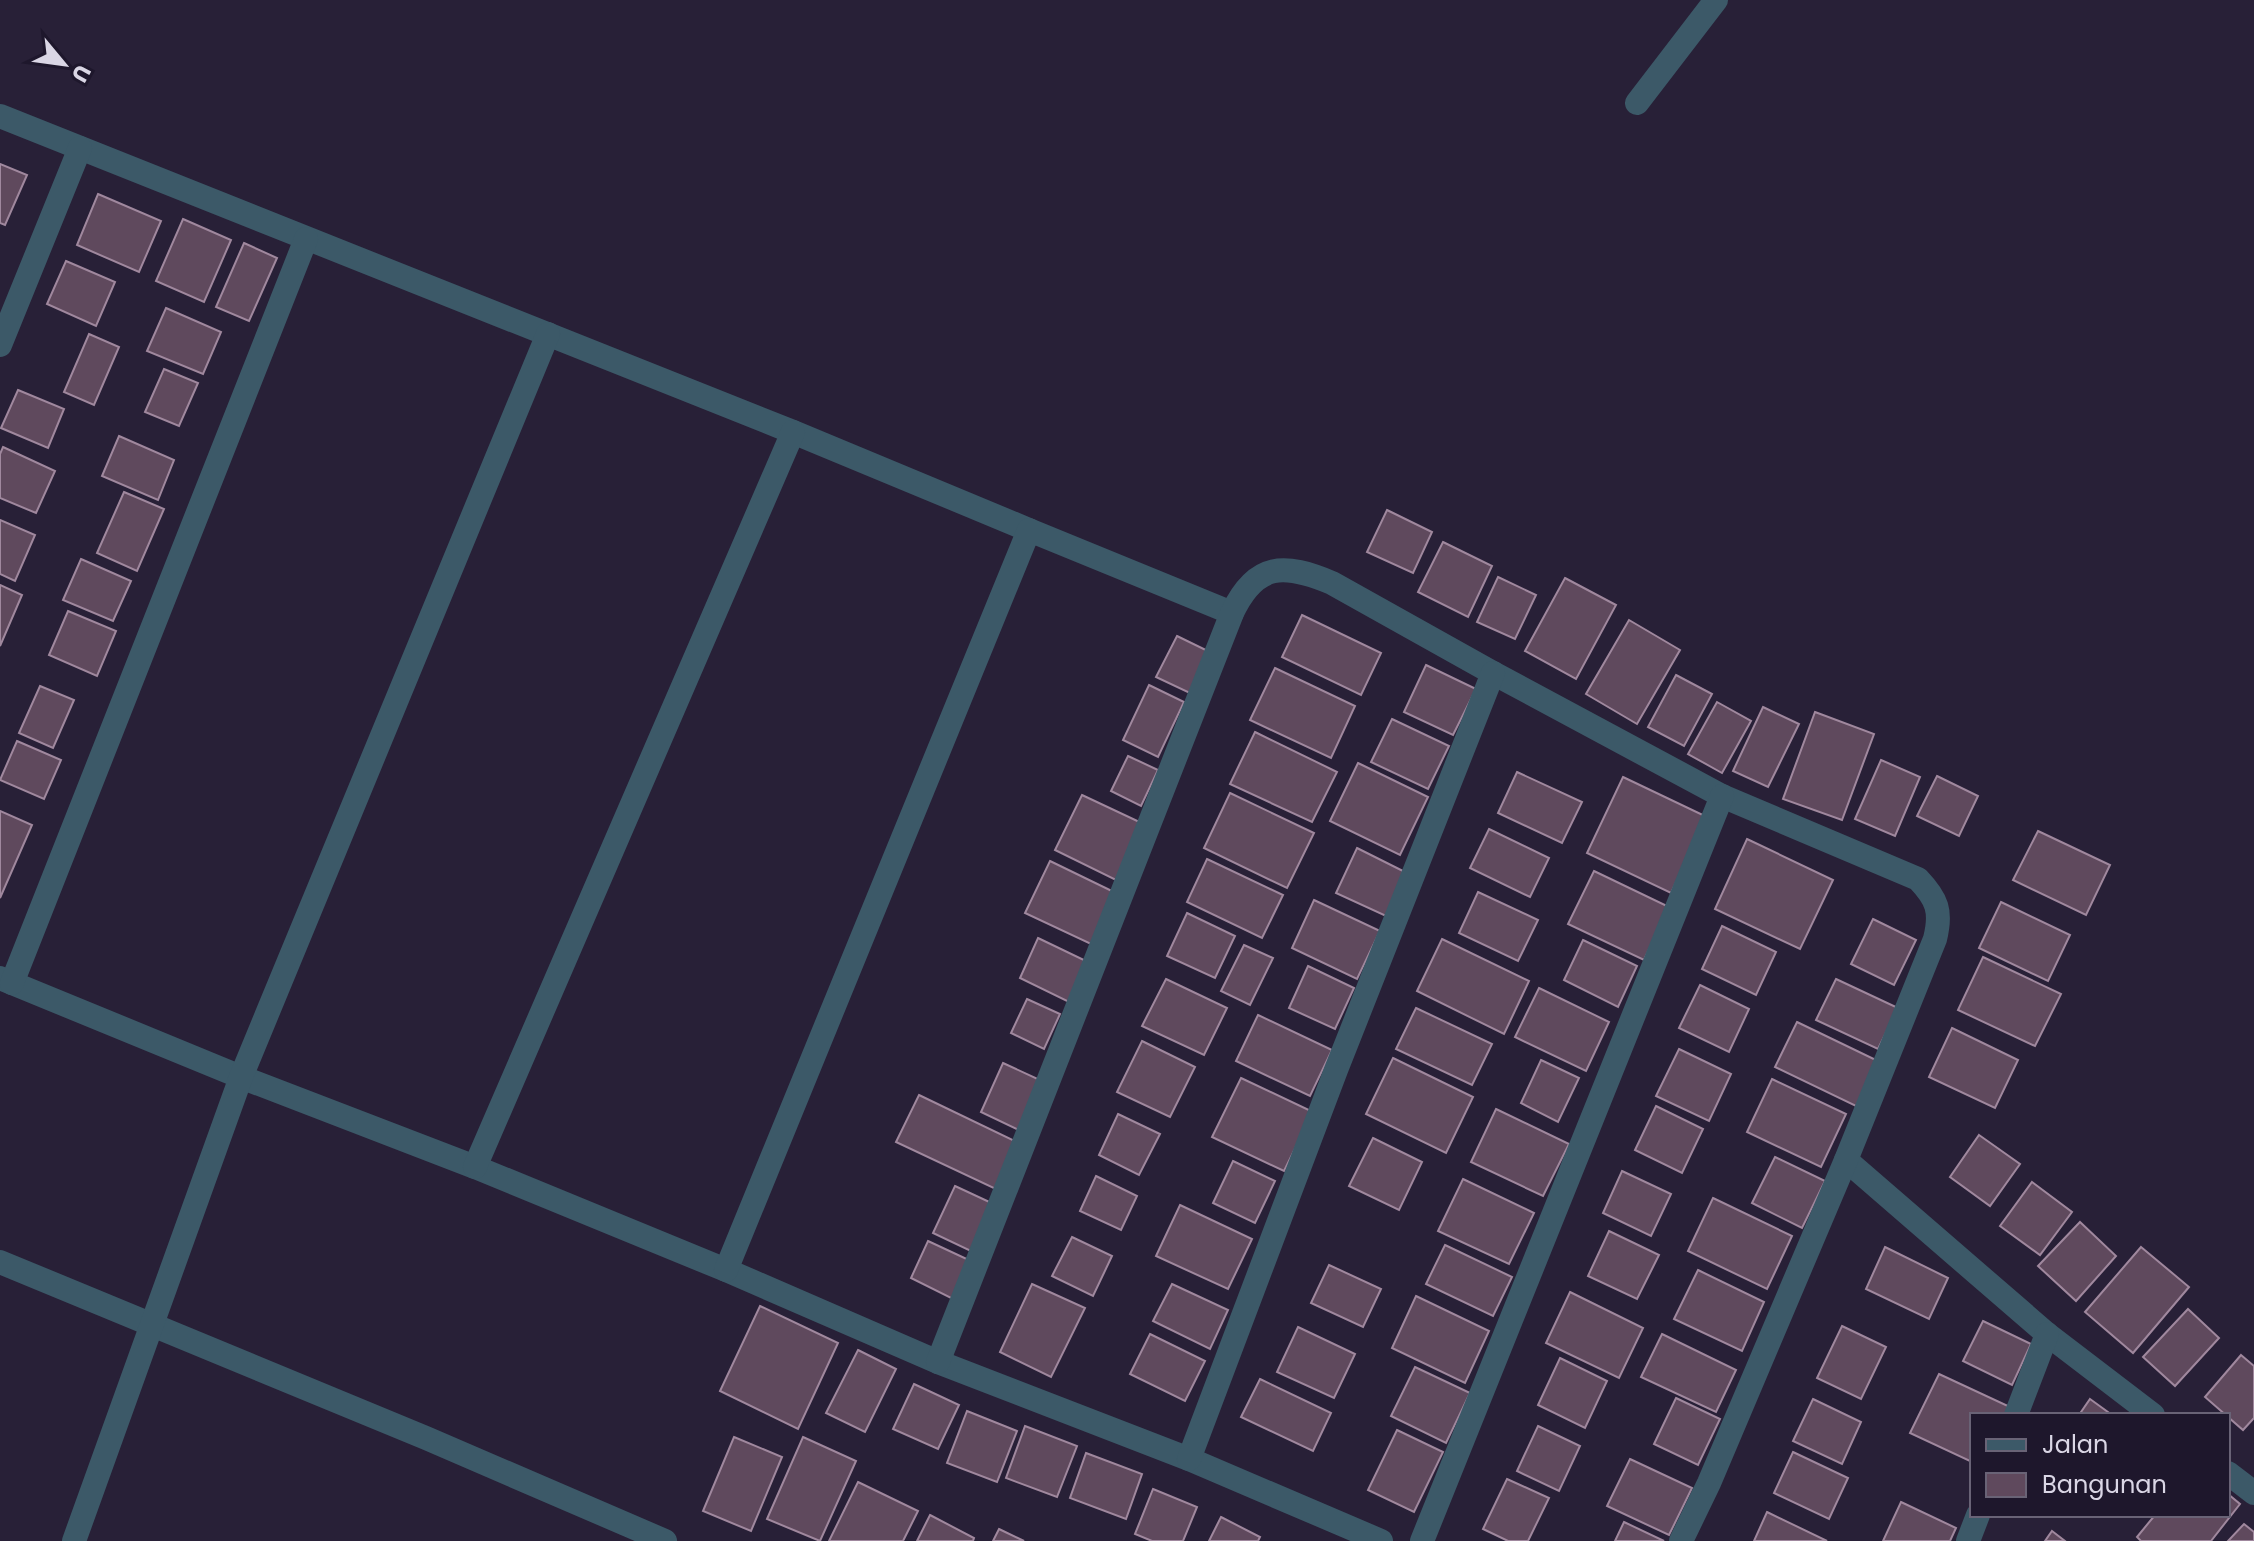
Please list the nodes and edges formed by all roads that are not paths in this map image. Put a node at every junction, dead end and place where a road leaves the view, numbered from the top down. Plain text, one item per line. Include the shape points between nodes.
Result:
1 (1716, 0) edge
2 (1637, 103) dead end
3 (0, 116) edge
4 (80, 148) junction
5 (306, 239) junction
6 (548, 334) junction
7 (0, 345) edge
8 (793, 432) junction
9 (1029, 530) junction
10 (1232, 613) junction
11 (1493, 673) junction
12 (1722, 796) junction
13 (6, 981) edge
14 (241, 1077) junction
15 (1846, 1160) junction
16 (475, 1167) junction
17 (0, 1262) edge
18 (726, 1270) junction
19 (154, 1324) junction
20 (2047, 1334) junction
21 (938, 1362) junction
22 (2017, 1413) edge
23 (2150, 1413) edge
24 (1189, 1459) junction
25 (2230, 1475) edge
26 (2254, 1493) edge
27 (1977, 1517) edge
28 (625, 1534) edge
29 (74, 1541) edge
30 (665, 1541) edge
31 (1381, 1541) edge
32 (1422, 1541) edge
33 (1681, 1541) edge
34 (1968, 1541) edge

1 - 2 street
3 - 4 street
4 - 5 street
4 - 7 street
5 - 6 street
5 - 13 street
6 - 8 street
6 - 14 street
8 - 9 street
8 - 16 street
9 - 10 street
9 - 18 street
10 - 11 street via 1256,577 1278,569 1304,571
10 - 21 street
11 - 12 street
11 - 24 street
12 - 15 street via 1918,879 1937,908 1935,939
12 - 32 street
13 - 14 street
14 - 16 street
14 - 19 street
15 - 20 street
15 - 33 street
16 - 18 street
17 - 19 street
18 - 21 street
19 - 28 street via 426,1438
19 - 29 street
20 - 22 street
20 - 23 street
21 - 24 street
24 - 31 street
25 - 26 street
27 - 34 street
28 - 30 street

